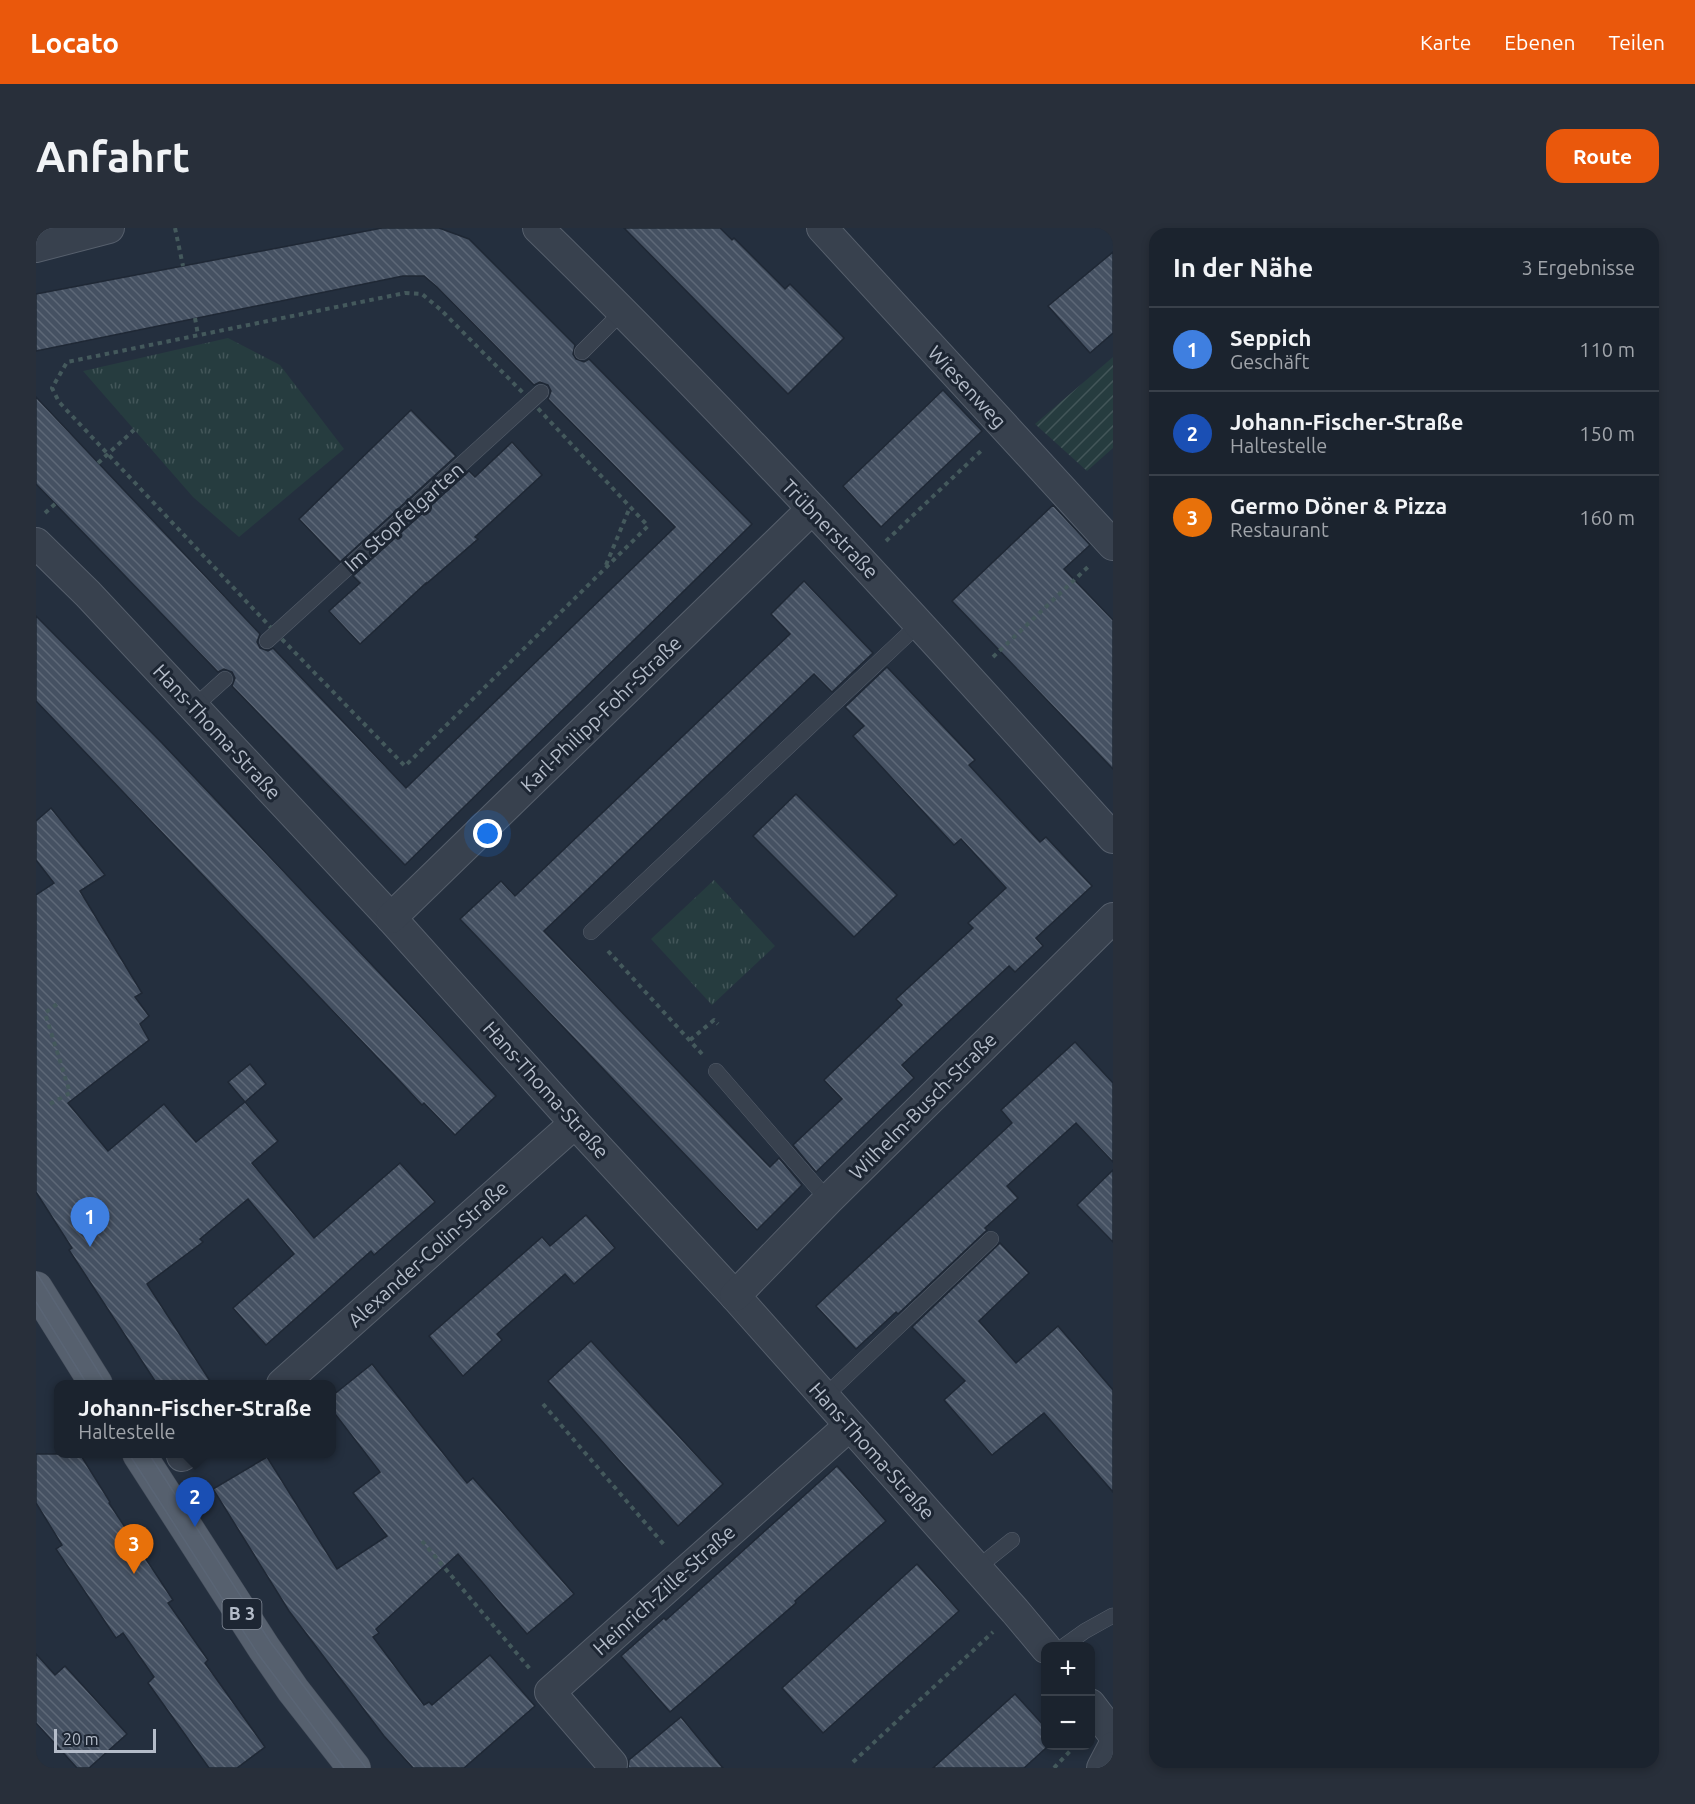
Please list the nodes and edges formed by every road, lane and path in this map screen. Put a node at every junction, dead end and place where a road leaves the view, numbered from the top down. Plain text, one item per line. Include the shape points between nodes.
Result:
1 (109, 228) edge
2 (175, 228) edge
3 (538, 228) edge
4 (822, 228) edge
5 (36, 247) edge
6 (183, 266) dead end
7 (623, 310) junction
8 (195, 318) dead end
9 (198, 335) junction
10 (582, 352) dead end
11 (536, 397) junction
12 (1006, 428) junction
13 (134, 430) dead end
14 (108, 454) junction
15 (98, 463) dead end
16 (630, 507) junction
17 (812, 509) junction
18 (36, 543) edge
19 (1113, 544) edge
20 (862, 563) junction
21 (604, 568) junction
22 (920, 624) junction
23 (271, 637) junction
24 (225, 679) dead end
25 (970, 679) junction
26 (194, 706) junction
27 (1113, 838) edge
28 (391, 918) junction
29 (1113, 918) edge
30 (591, 932) joint
31 (57, 1004) dead end
32 (718, 1024) dead end
33 (690, 1040) junction
34 (716, 1071) joint
35 (50, 1104) dead end
36 (575, 1123) junction
37 (828, 1200) junction
38 (991, 1239) dead end
39 (36, 1288) edge
40 (735, 1296) junction
41 (94, 1380) edge
42 (286, 1380) edge
43 (824, 1397) junction
44 (543, 1404) dead end
45 (849, 1426) junction
46 (142, 1458) edge
47 (1012, 1540) dead end
48 (422, 1541) dead end
49 (977, 1568) junction
50 (686, 1570) junction
51 (1015, 1611) junction
52 (1113, 1617) edge
53 (1041, 1642) edge
54 (1071, 1642) edge
55 (550, 1692) junction
56 (1095, 1711) edge
57 (1113, 1734) edge
58 (1113, 1747) edge
59 (1072, 1750) edge
60 (342, 1761) edge
61 (853, 1762) dead end
62 (612, 1764) dead end
63 (1054, 1768) edge
64 (1102, 1768) edge

1 - 5 street
2 - 6 path
3 - 7 street, Trübnerstraße
4 - 12 street, Wiesenweg
7 - 10 lane
7 - 17 street, Trübnerstraße
8 - 9 path
9 - 11 path via 405,293 422,294
9 - 14 path via 67,362 52,388 59,402
11 - 16 path
11 - 23 lane, Im Stopfelgarten
12 - 19 street, Wiesenweg
12 - 20 path
13 - 14 path
14 - 15 path
14 - 23 path
16 - 21 path
16 - 21 path via 648,526
17 - 20 street, Trübnerstraße
17 - 28 street, Karl-Philipp-Fohr-Straße
18 - 26 street, Hans-Thoma-Straße
19 - 25 path
20 - 22 street, Trübnerstraße
21 - 23 path via 405,766
22 - 25 street, Trübnerstraße
22 - 30 lane
24 - 26 lane
25 - 27 street, Trübnerstraße
26 - 28 street, Hans-Thoma-Straße
28 - 36 street, Hans-Thoma-Straße
29 - 37 street, Wilhelm-Busch-Straße
30 - 33 path
31 - 35 path via 45,1013 70,1093
32 - 33 path via 714,1020
33 - 34 path
34 - 37 lane
36 - 40 street, Hans-Thoma-Straße
36 - 42 street, Alexander-Colin-Straße
37 - 40 street, Wilhelm-Busch-Straße
38 - 43 lane
39 - 41 main road
40 - 43 street, Hans-Thoma-Straße
43 - 45 street, Hans-Thoma-Straße
44 - 50 path
45 - 49 street, Hans-Thoma-Straße
45 - 50 street, Heinrich-Zille-Straße
46 - 60 main road, B 3
47 - 49 lane
48 - 55 path
49 - 51 street, Hans-Thoma-Straße
50 - 55 street, Heinrich-Zille-Straße
51 - 53 street, Hans-Thoma-Straße
51 - 61 path
52 - 54 lane
55 - 62 street
56 - 57 street
58 - 64 street
59 - 63 path

